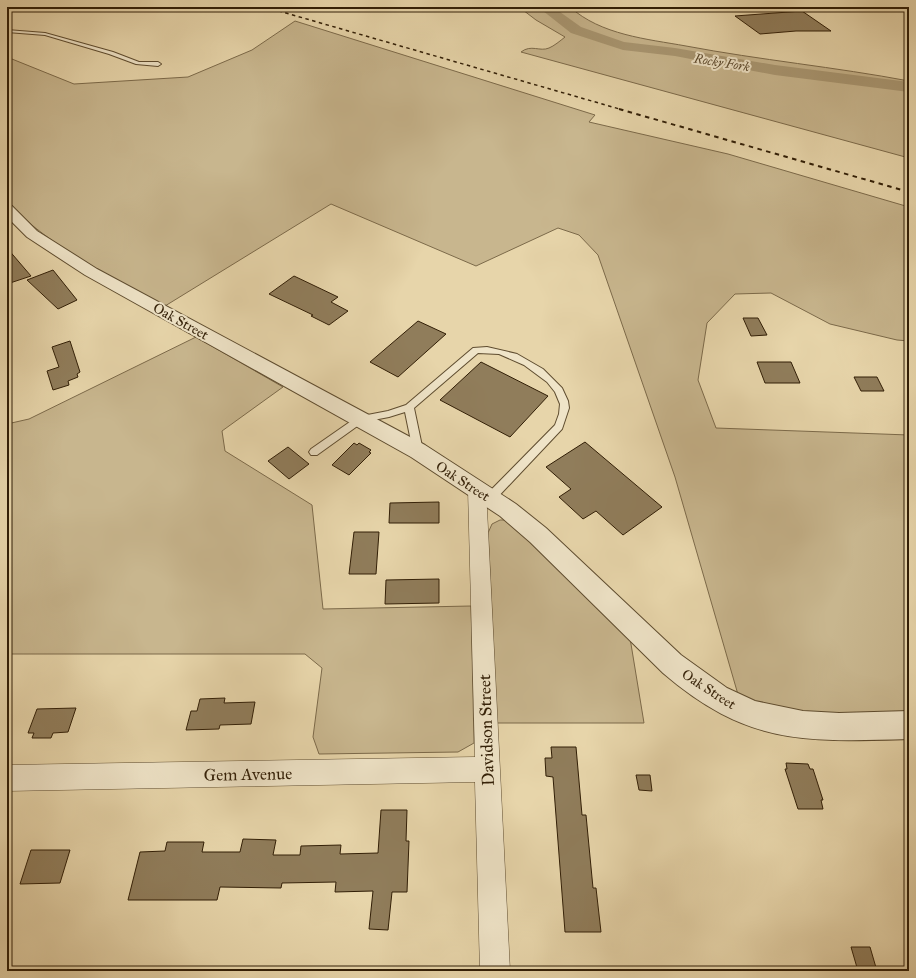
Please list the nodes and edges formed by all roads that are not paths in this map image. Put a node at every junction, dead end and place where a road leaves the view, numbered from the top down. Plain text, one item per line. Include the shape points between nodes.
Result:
1 (7, 31) edge
2 (158, 64) dead end
3 (7, 209) edge
4 (410, 407) junction
5 (360, 419) junction
6 (418, 451) junction
7 (314, 452) dead end
8 (484, 494) junction
9 (909, 725) edge
10 (488, 769) junction
11 (7, 778) edge
12 (495, 971) edge

1 - 2 lane via 45,34 138,63
3 - 5 street, Oak Street via 32,234 91,272
4 - 5 lane
4 - 6 lane
4 - 8 lane via 476,350 483,349 498,350 525,361 559,389 565,402 564,415 559,427
5 - 6 street, Oak Street
5 - 7 lane
6 - 8 street, Oak Street
8 - 9 street, Oak Street via 538,535 688,678 724,701 769,720 796,724
8 - 10 street, Davidson Street
10 - 11 street, Gem Avenue
10 - 12 street, Davidson Street

